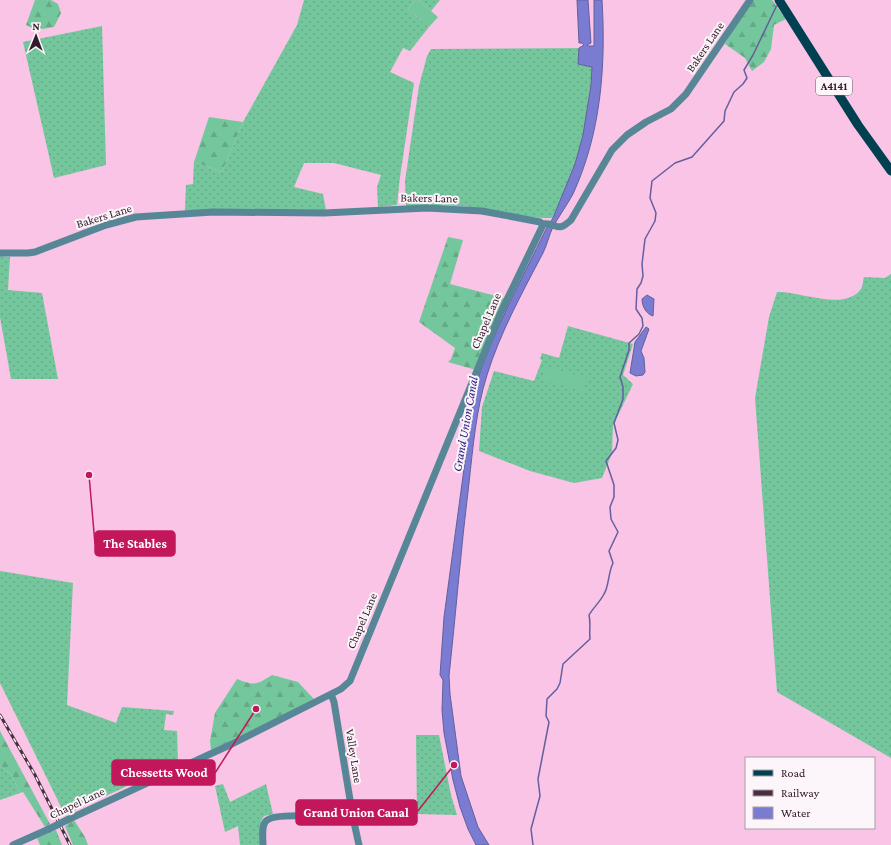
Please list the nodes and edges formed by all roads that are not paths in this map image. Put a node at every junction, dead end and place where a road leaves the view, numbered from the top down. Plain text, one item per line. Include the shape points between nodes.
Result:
1 (750, 0) edge
2 (779, 0) edge
3 (891, 171) edge
4 (545, 224) junction
5 (0, 253) edge
6 (331, 694) junction
7 (353, 819) junction
8 (13, 845) edge
9 (263, 845) edge
10 (359, 845) edge

1 - 4 street, Bakers Lane via 686,94 671,109 627,135 612,150 571,220 558,228
2 - 3 main road, A4141 via 858,125
4 - 5 street, Bakers Lane via 488,212 438,208 324,213 213,212 136,217 106,225 35,252
4 - 6 street, Chapel Lane via 501,312 350,681
6 - 7 street, Valley Lane
6 - 8 street, Chapel Lane, bridge via 232,744
7 - 9 street via 302,816 270,818 263,827
7 - 10 street, Valley Lane

